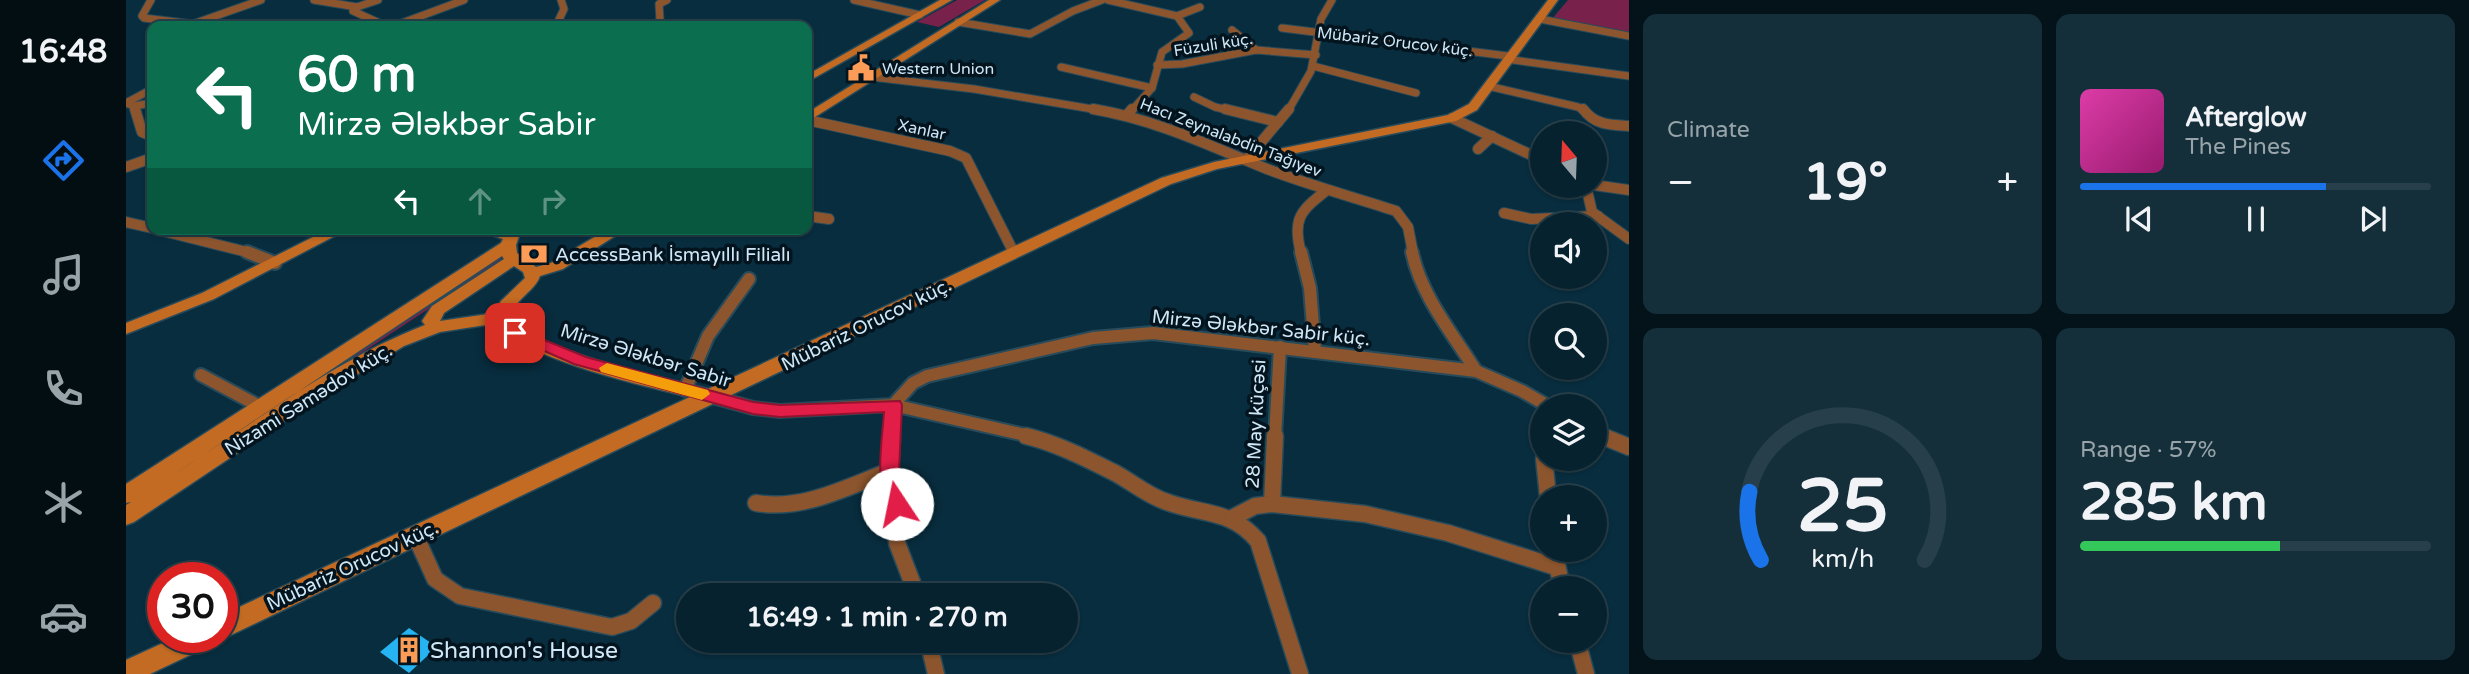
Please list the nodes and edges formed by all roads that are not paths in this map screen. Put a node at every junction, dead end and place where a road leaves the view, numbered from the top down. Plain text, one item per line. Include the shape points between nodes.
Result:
1 (151, 0) edge
2 (261, 0) edge
3 (314, 0) edge
4 (379, 0) edge
5 (464, 0) edge
6 (561, 0) edge
7 (667, 0) edge
8 (854, 0) edge
9 (947, 0) edge
10 (995, 0) edge
11 (1105, 0) edge
12 (1332, 0) edge
13 (1553, 0) edge
14 (358, 7) junction
15 (1200, 7) dead end
16 (920, 15) junction
17 (1177, 16) junction
18 (1540, 19) junction
19 (168, 21) edge
20 (202, 21) edge
21 (376, 21) edge
22 (407, 21) edge
23 (558, 21) edge
24 (659, 21) edge
25 (958, 22) junction
26 (1282, 28) dead end
27 (1232, 30) dead end
28 (1319, 32) junction
29 (1629, 36) edge
30 (1256, 50) junction
31 (1316, 55) junction
32 (1507, 58) junction
33 (1157, 65) junction
34 (1313, 66) junction
35 (1061, 67) dead end
36 (812, 76) edge
37 (1629, 76) edge
38 (872, 77) junction
39 (1488, 86) junction
40 (1152, 88) junction
41 (147, 92) edge
42 (1416, 93) dead end
43 (1194, 97) dead end
44 (147, 103) edge
45 (129, 104) edge
46 (1127, 115) junction
47 (812, 116) edge
48 (1451, 118) junction
49 (812, 120) edge
50 (1278, 122) junction
51 (1629, 126) edge
52 (147, 134) edge
53 (1492, 136) junction
54 (1478, 149) dead end
55 (1530, 154) edge
56 (147, 160) edge
57 (1246, 160) junction
58 (126, 167) edge
59 (1607, 187) edge
60 (1327, 190) junction
61 (1629, 190) edge
62 (1504, 213) dead end
63 (812, 217) edge
64 (829, 219) dead end
65 (1530, 219) edge
66 (126, 222) edge
67 (1607, 223) edge
68 (147, 227) edge
69 (179, 235) edge
70 (329, 235) edge
71 (494, 235) edge
72 (525, 235) edge
73 (609, 235) edge
74 (1629, 239) edge
75 (511, 247) junction
76 (1014, 253) junction
77 (275, 263) junction
78 (532, 274) junction
79 (749, 279) dead end
80 (503, 317) junction
81 (436, 327) junction
82 (126, 329) edge
83 (1280, 347) junction
84 (1315, 351) junction
85 (1476, 371) junction
86 (201, 375) dead end
87 (685, 390) junction
88 (1530, 396) edge
89 (713, 397) junction
90 (893, 405) junction
91 (261, 407) junction
92 (1607, 438) edge
93 (1629, 447) edge
94 (890, 471) junction
95 (126, 495) edge
96 (756, 503) dead end
97 (1272, 504) junction
98 (126, 516) edge
99 (1232, 518) junction
100 (415, 535) junction
101 (1555, 562) edge
102 (1556, 567) junction
103 (1559, 576) edge
104 (914, 583) edge
105 (653, 603) dead end
106 (238, 619) edge
107 (168, 653) edge
108 (931, 653) edge
109 (1580, 653) edge
110 (126, 673) edge
111 (936, 674) edge
112 (1300, 674) edge
113 (1586, 674) edge

1 - 19 street via 142,16
2 - 20 street
3 - 14 street
4 - 14 street
5 - 22 street
6 - 23 street via 564,9
7 - 24 street via 659,4
8 - 16 street
9 - 16 street
10 - 25 street
11 - 17 street
11 - 25 street via 1030,34
12 - 28 street via 1323,9
13 - 18 street, Mübariz Orucov küç.
14 - 21 street via 353,10
15 - 17 street
16 - 36 street
17 - 33 street via 1188,36 1162,52
18 - 29 street
18 - 32 street, Mübariz Orucov küç.
25 - 38 street
26 - 28 street, Mübariz Orucov küç.
27 - 30 street
28 - 31 street
28 - 32 street, Mübariz Orucov küç.
30 - 31 street, Füzuli küç.
30 - 33 street, Füzuli küç.
31 - 34 street
32 - 37 street
32 - 39 street, Mübariz Orucov küç.
33 - 40 street
34 - 42 street
34 - 50 street via 1304,89
35 - 40 street
38 - 46 street, Hacı Zeynalabdin Tağıyev via 947,82
38 - 47 street
39 - 48 street, Mübariz Orucov küç. via 1473,107
39 - 51 street via 1578,107 1595,121
40 - 46 street
41 - 45 street
43 - 50 street via 1214,107
44 - 45 street
45 - 52 street
46 - 57 street, Hacı Zeynalabdin Tağıyev
48 - 53 street
48 - 57 street, Mübariz Orucov küç.
49 - 76 street, Xanlar via 966,158
50 - 57 street
53 - 54 street
53 - 55 street
56 - 58 street
57 - 60 street, Hacı Zeynalabdin Tağıyev
57 - 76 street, Mübariz Orucov küç. via 1166,181
59 - 61 street
60 - 84 street via 1305,207 1296,233 1310,288
60 - 85 street, Hacı Zeynalabdin Tağıyev via 1404,216 1422,280
62 - 65 street
63 - 64 street
66 - 68 street
67 - 74 street
69 - 77 street
70 - 77 street
71 - 75 street
72 - 75 street
73 - 78 street
75 - 78 street
75 - 81 street via 438,310 431,321
75 - 91 street
76 - 89 street, Mübariz Orucov küç.
77 - 82 street
78 - 80 street
79 - 87 street via 708,337
80 - 81 street, Nizami Səmədov küç.
80 - 87 street, Mirzə Ələkbər Sabir via 515,333 560,354
81 - 98 street, Nizami Səmədov küç. via 398,342 323,387
83 - 84 street, Mirzə Ələkbər Sabir küç.
83 - 90 street, Mirzə Ələkbər Sabir küç. via 1166,334 1093,338 927,376 913,383
83 - 97 street, 28 May küçəsi
84 - 85 street, Mirzə Ələkbər Sabir küç.
85 - 88 street, Mirzə Ələkbər Sabir küç.
86 - 91 street
87 - 89 street, Mirzə Ələkbər Sabir
89 - 90 street, Mirzə Ələkbər Sabir via 780,411
89 - 100 street, Mübariz Orucov küç.
90 - 94 street
90 - 99 street, Mirzə Ələkbər Sabir via 1041,439 1165,502
91 - 95 street
92 - 93 street
94 - 96 street via 802,504
94 - 104 street via 895,486 897,543
97 - 99 street via 1255,506
97 - 102 street via 1397,520
99 - 112 street via 1258,541
100 - 105 street via 435,579 460,596 612,627 631,621
100 - 106 street, Mübariz Orucov küç.
101 - 102 street
102 - 103 street
107 - 110 street
108 - 111 street
109 - 113 street

